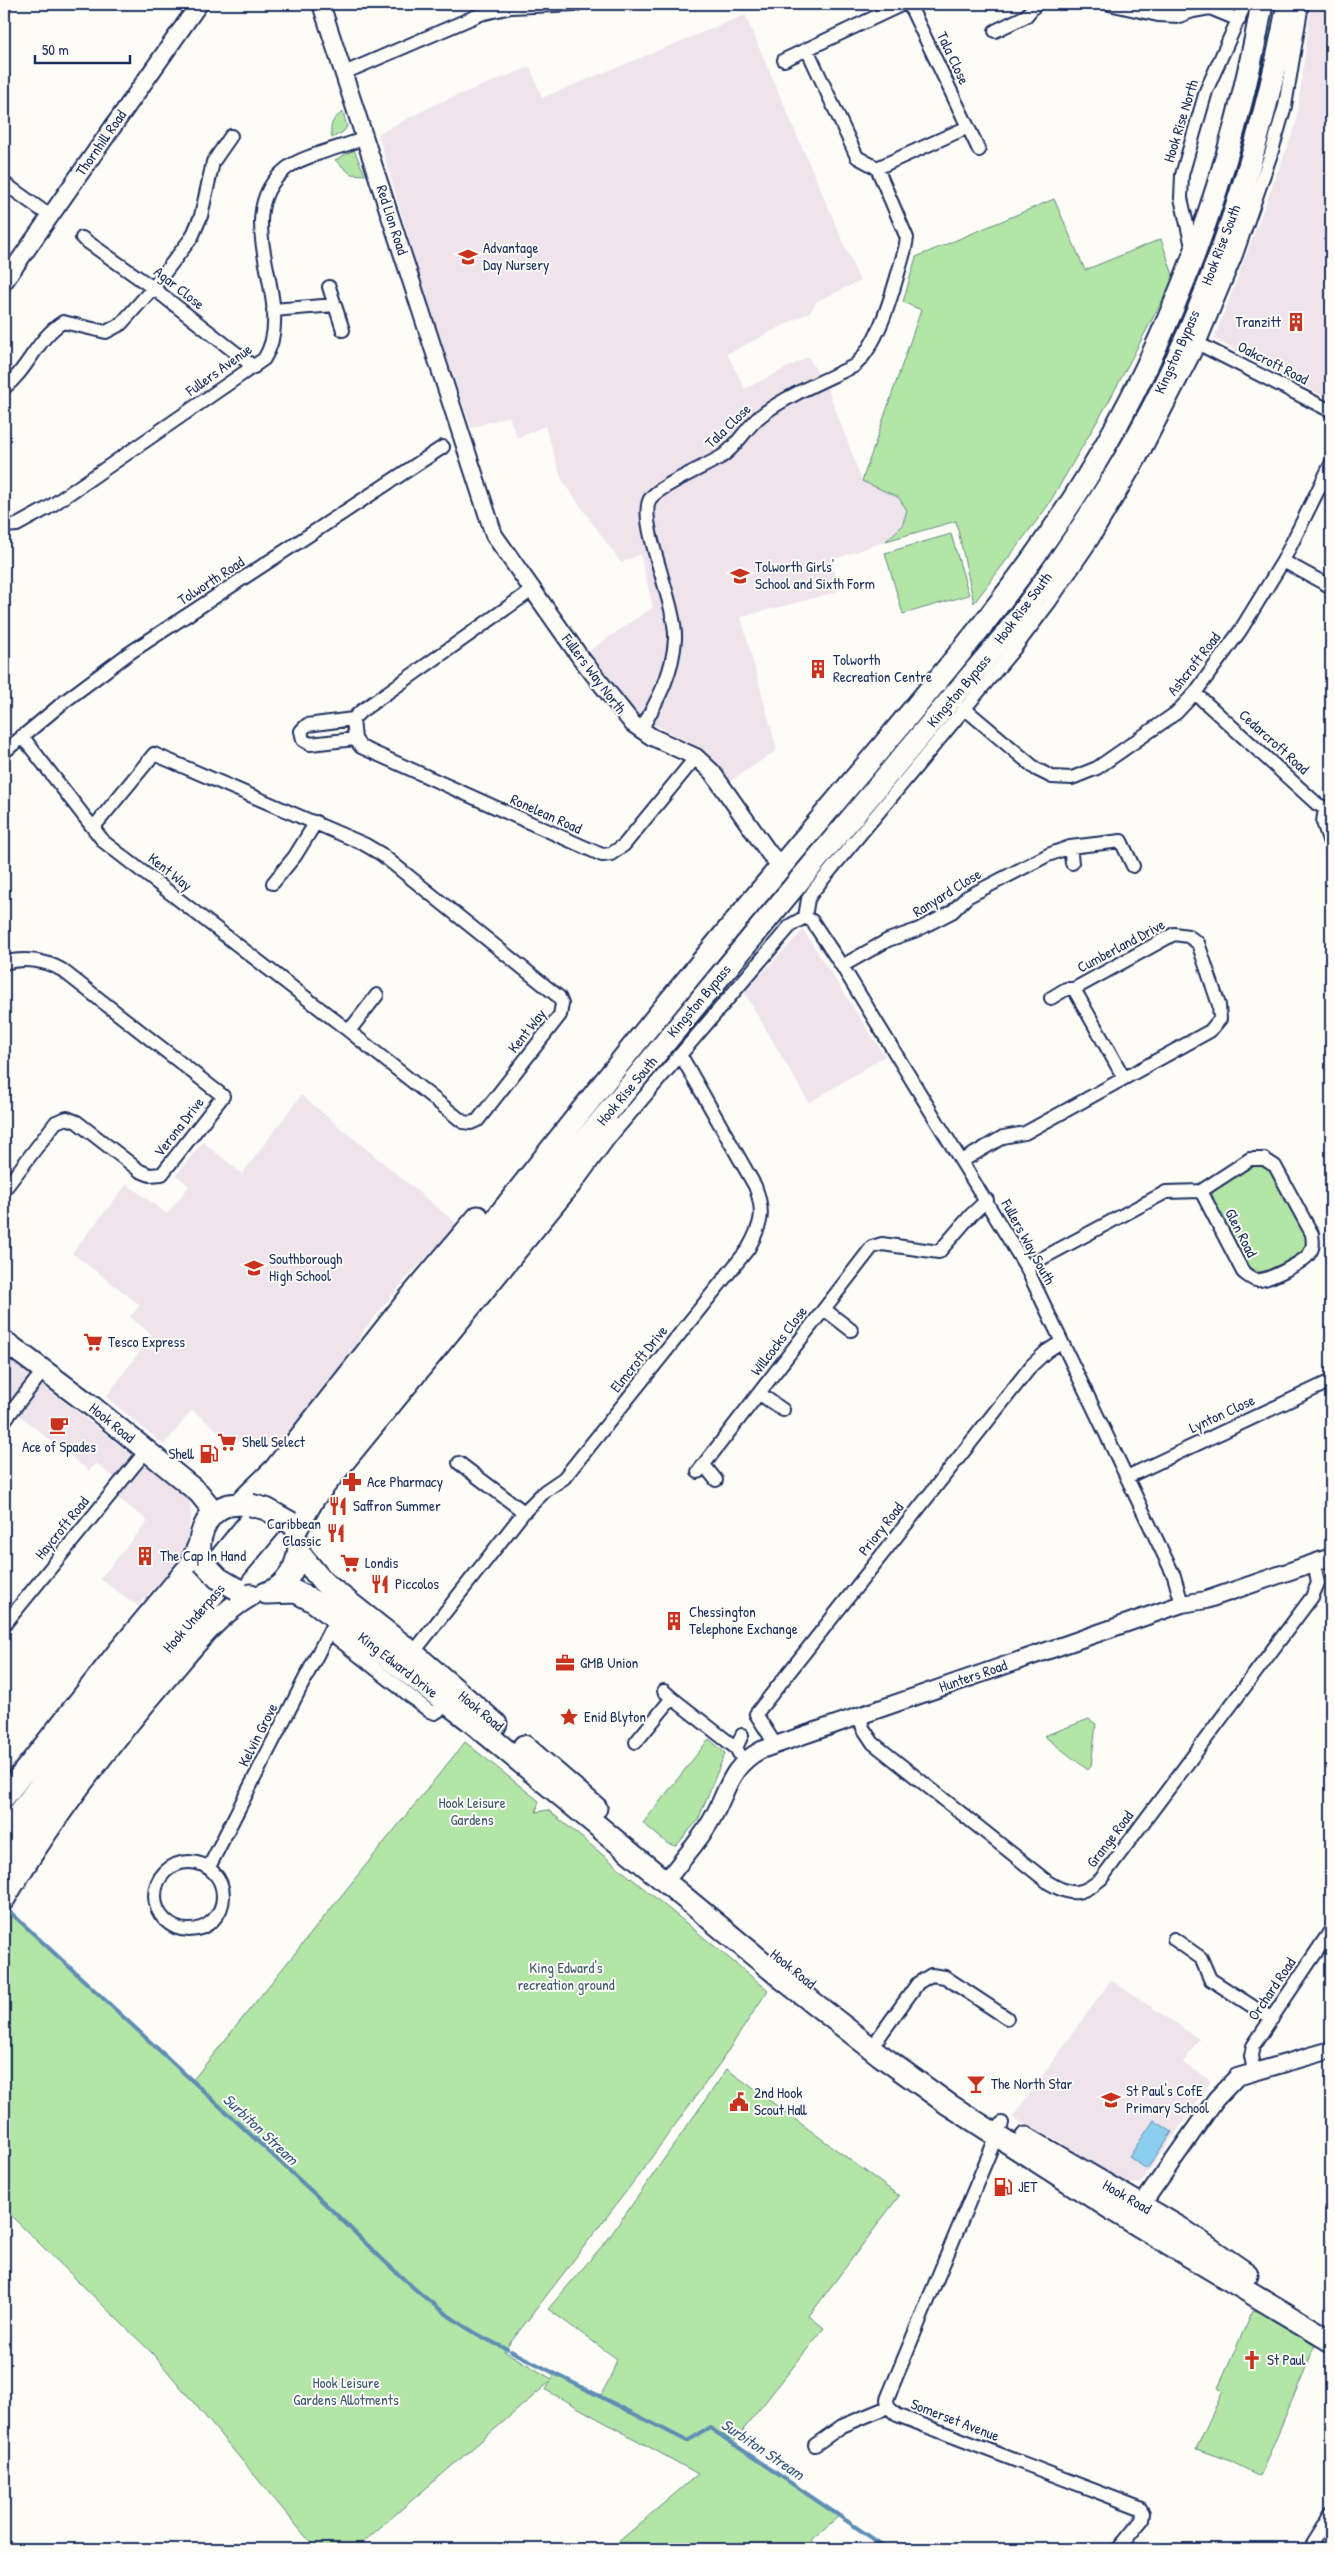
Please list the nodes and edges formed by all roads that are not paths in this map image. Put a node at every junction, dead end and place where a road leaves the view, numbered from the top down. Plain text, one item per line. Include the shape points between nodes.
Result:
1 (199, 4) edge
2 (321, 4) edge
3 (576, 4) edge
4 (903, 4) edge
5 (909, 4) edge
6 (1036, 4) edge
7 (1109, 4) edge
8 (1244, 4) edge
9 (1262, 4) edge
10 (1288, 4) edge
11 (1302, 4) edge
12 (1239, 20) junction
13 (994, 30) dead end
14 (807, 49) junction
15 (784, 60) dead end
16 (344, 73) junction
17 (968, 127) junction
18 (231, 136) dead end
19 (365, 138) junction
20 (979, 150) dead end
21 (877, 168) junction
22 (4, 183) edge
23 (50, 216) junction
24 (82, 238) dead end
25 (1194, 253) junction
26 (4, 282) edge
27 (329, 287) dead end
28 (153, 288) junction
29 (335, 305) junction
30 (273, 310) junction
31 (343, 330) dead end
32 (1199, 344) junction
33 (254, 367) junction
34 (4, 388) edge
35 (1331, 411) edge
36 (461, 438) joint
37 (443, 447) dead end
38 (1331, 464) edge
39 (4, 526) edge
40 (1284, 562) junction
41 (1331, 586) edge
42 (532, 590) junction
43 (1195, 693) junction
44 (964, 708) junction
45 (353, 718) junction
46 (640, 730) junction
47 (22, 736) junction
48 (356, 739) junction
49 (4, 752) edge
50 (696, 757) junction
51 (1328, 808) edge
52 (316, 822) junction
53 (93, 828) junction
54 (1331, 846) edge
55 (1070, 848) junction
56 (1072, 863) dead end
57 (781, 866) junction
58 (1133, 866) dead end
59 (273, 883) dead end
60 (805, 917) junction
61 (4, 963) edge
62 (842, 966) junction
63 (724, 972) junction
64 (1074, 990) junction
65 (377, 995) dead end
66 (1051, 998) dead end
67 (662, 1010) junction
68 (349, 1031) junction
69 (678, 1056) junction
70 (1124, 1078) junction
71 (962, 1161) junction
72 (571, 1184) junction
73 (4, 1190) edge
74 (1201, 1191) junction
75 (987, 1200) junction
76 (463, 1259) joint
77 (1026, 1267) junction
78 (467, 1285) joint
79 (824, 1309) junction
80 (851, 1330) dead end
81 (4, 1341) edge
82 (1061, 1342) junction
83 (44, 1370) junction
84 (1331, 1381) edge
85 (760, 1394) junction
86 (783, 1410) dead end
87 (4, 1421) edge
88 (146, 1451) junction
89 (459, 1463) dead end
90 (1128, 1476) junction
91 (716, 1480) dead end
92 (245, 1505) junction
93 (524, 1512) junction
94 (215, 1513) junction
95 (293, 1526) junction
96 (299, 1553) junction
97 (201, 1554) junction
98 (1331, 1557) edge
99 (1314, 1563) junction
100 (252, 1592) junction
101 (1182, 1604) junction
102 (4, 1625) edge
103 (333, 1625) junction
104 (407, 1661) junction
105 (448, 1705) junction
106 (860, 1716) junction
107 (742, 1735) dead end
108 (636, 1742) dead end
109 (775, 1744) junction
110 (740, 1755) junction
111 (4, 1797) edge
112 (4, 1834) edge
113 (4, 1863) edge
114 (209, 1867) junction
115 (673, 1872) junction
116 (4, 1899) edge
117 (1331, 1930) edge
118 (1174, 1939) dead end
119 (1007, 2018) dead end
120 (1272, 2019) junction
121 (879, 2037) junction
122 (1331, 2050) edge
123 (1254, 2071) junction
124 (999, 2130) junction
125 (1141, 2206) junction
126 (1331, 2326) edge
127 (1331, 2341) edge
128 (888, 2407) junction
129 (815, 2445) dead end
130 (1331, 2514) edge
131 (1118, 2549) edge
132 (1309, 2549) edge

1 - 23 street, Thornhill Road
2 - 16 street, Red Lion Road
3 - 16 street via 511,7 480,14
4 - 14 street
5 - 17 street, Tala Close
6 - 13 street via 1026,16
7 - 12 street via 1158,15 1179,16 1210,8
8 - 12 street, Hook Rise North
9 - 25 highway, Kingston Bypass via 1254,50 1224,165
10 - 63 highway, Kingston Bypass via 1257,144 1210,277 1168,374 1126,455 1048,578 1006,634
11 - 32 street, Hook Rise South via 1284,106 1271,154 1236,255
12 - 25 street, Hook Rise North via 1206,91 1182,175 1182,198
14 - 15 street
14 - 21 street via 857,157
16 - 19 street, Red Lion Road
17 - 20 street, Tala Close
17 - 21 street
18 - 28 street via 213,162 201,216 192,237
19 - 30 street, Fullers Avenue via 298,162 278,177 266,197 261,225 262,247
19 - 36 street, Red Lion Road
21 - 46 street, Tala Close via 907,238 893,288 861,360 763,414 724,455 650,499 646,516 674,614 675,637 673,661 666,684
22 - 23 street
23 - 26 street, Thornhill Road
24 - 28 street, Agar Close
25 - 57 highway, Kingston Bypass via 1149,362 1089,474 1053,530 950,667
27 - 29 street
28 - 33 street, Agar Close
28 - 34 street via 121,324 106,332 63,322 51,329 16,378
29 - 30 street
29 - 31 street
30 - 33 street, Fullers Avenue via 274,336 269,351
32 - 35 street, Oakcroft Road
32 - 44 street, Hook Rise South via 1140,459 1092,540 1014,648
33 - 39 street, Fullers Avenue via 48,508 17,525
36 - 42 street, Fullers Way North via 494,534
37 - 47 street, Tolworth Road via 128,654
38 - 40 street, Ashcroft Road
40 - 41 street
40 - 43 street, Ashcroft Road
42 - 45 street
42 - 46 street, Fullers Way North via 609,695
43 - 44 street, Ashcroft Road via 1176,713 1140,739 1097,768 1072,778 1052,777 1036,769
43 - 51 street, Cedarcroft Road via 1317,804
44 - 60 street, Hook Rise South via 808,899
45 - 48 street
45 - 48 street via 307,725 302,731 303,740 310,744
46 - 50 street, Fullers Way North
47 - 49 street, Tolworth Road
47 - 53 street, Kent Way
48 - 50 street, Ronelean Road via 361,747 602,855 624,845
50 - 57 street, Fullers Way North via 712,772
51 - 54 street, Cedarcroft Road via 1324,822
52 - 53 street, Kent Way via 154,754
52 - 59 street
52 - 68 street, Kent Way via 381,854 559,997 562,1004 560,1015 478,1120 471,1123 463,1122
53 - 68 street, Kent Way via 104,842
55 - 56 street
55 - 58 street, Ranyard Close via 1121,841
55 - 62 street, Ranyard Close via 1048,855 987,886 967,897 952,912 888,940
57 - 67 highway, Kingston Bypass
60 - 62 street, Fullers Way South via 812,921
60 - 69 street, Hook Rise South via 791,925
61 - 73 street, Verona Drive via 41,961 62,970 224,1096 162,1174 140,1171 77,1122 67,1118 56,1122
62 - 71 street, Fullers Way South
63 - 72 highway
63 - 78 highway, Kingston Bypass
64 - 66 street, Cumberland Drive via 1066,990
64 - 70 street, Cumberland Drive
64 - 70 street, Cumberland Drive via 1174,934 1188,936 1198,943 1220,1005 1220,1019 1210,1032
65 - 68 street
67 - 76 highway, Kingston Bypass
67 - 92 highway via 533,1152 408,1300
69 - 72 street, Hook Rise South
69 - 93 street, Elmcroft Drive via 755,1186 760,1197 762,1218 748,1248 564,1478
70 - 71 street, Cumberland Drive via 1025,1133 1004,1137
71 - 75 street, Fullers Way South
72 - 95 highway
74 - 74 street, Glen Road via 1250,1159 1264,1159 1275,1166 1312,1234 1311,1252 1266,1280 1249,1277 1243,1272
74 - 77 street via 1166,1192
75 - 77 street, Fullers Way South
75 - 79 street, Willcocks Close via 939,1252 882,1244 872,1248
76 - 112 highway, Hook Underpass via 68,1746
77 - 82 street, Fullers Way South
78 - 113 highway, Hook Underpass via 252,1549 142,1678 73,1766
79 - 80 street, Willcocks Close
79 - 85 street, Willcocks Close
81 - 83 main road, Hook Road
82 - 90 street, Fullers Way South
82 - 109 street, Priory Road via 1032,1365 756,1714
83 - 87 street
83 - 88 main road, Hook Road
84 - 90 street, Lynton Close
85 - 86 street, Willcocks Close
85 - 91 street, Willcocks Close via 701,1468
88 - 94 main road, Hook Road via 199,1493
88 - 102 street, Haycroft Road
89 - 93 street
90 - 101 street, Fullers Way South via 1174,1576
92 - 94 highway via 223,1507
92 - 95 highway, bridge via 266,1509
93 - 104 street, Elmcroft Drive
94 - 97 highway via 202,1533
95 - 96 highway
96 - 100 highway via 295,1566 281,1586
96 - 104 highway, Hook Road via 323,1582
97 - 100 highway, bridge via 218,1578
97 - 111 highway via 119,1651
98 - 99 street, Hunters Road
99 - 101 street, Hunters Road via 1206,1600
99 - 106 street, Grange Road via 1318,1584 1312,1597 1101,1879 1090,1889 1076,1893 1062,1891 1049,1883 873,1743 863,1728
100 - 103 highway via 296,1592 313,1600
100 - 116 highway via 223,1613 144,1704 81,1782 26,1860
101 - 106 street, Hunters Road
103 - 104 highway
103 - 105 street, King Edward Drive via 429,1711 435,1713
103 - 114 street, Kelvin Grove
104 - 105 highway, Hook Road
104 - 115 highway, Hook Road
105 - 124 highway, Hook Road via 880,2056
106 - 109 street, Hunters Road
107 - 110 street
108 - 110 street via 668,1694
109 - 110 street, Hunters Road via 750,1756
110 - 115 street, Hunters Road via 703,1834
114 - 114 street via 217,1876 223,1892 223,1904 215,1919 190,1930 168,1923 157,1906 155,1894 160,1878 168,1869 184,1862
115 - 121 highway, Hook Road
117 - 120 street, Orchard Road
118 - 120 street via 1202,1958 1210,1979
119 - 121 street via 946,1977 931,1976 918,1983
120 - 123 street, Orchard Road via 1253,2046
121 - 124 highway, Hook Road
122 - 123 street
123 - 125 street via 1226,2087
124 - 125 highway, Hook Road
124 - 127 highway, Hook Road via 1116,2212
124 - 128 street, Somerset Avenue via 887,2399
125 - 126 highway, Hook Road
128 - 129 street via 842,2426
128 - 131 street, Somerset Avenue via 897,2415 1140,2508 1142,2520
130 - 132 street

